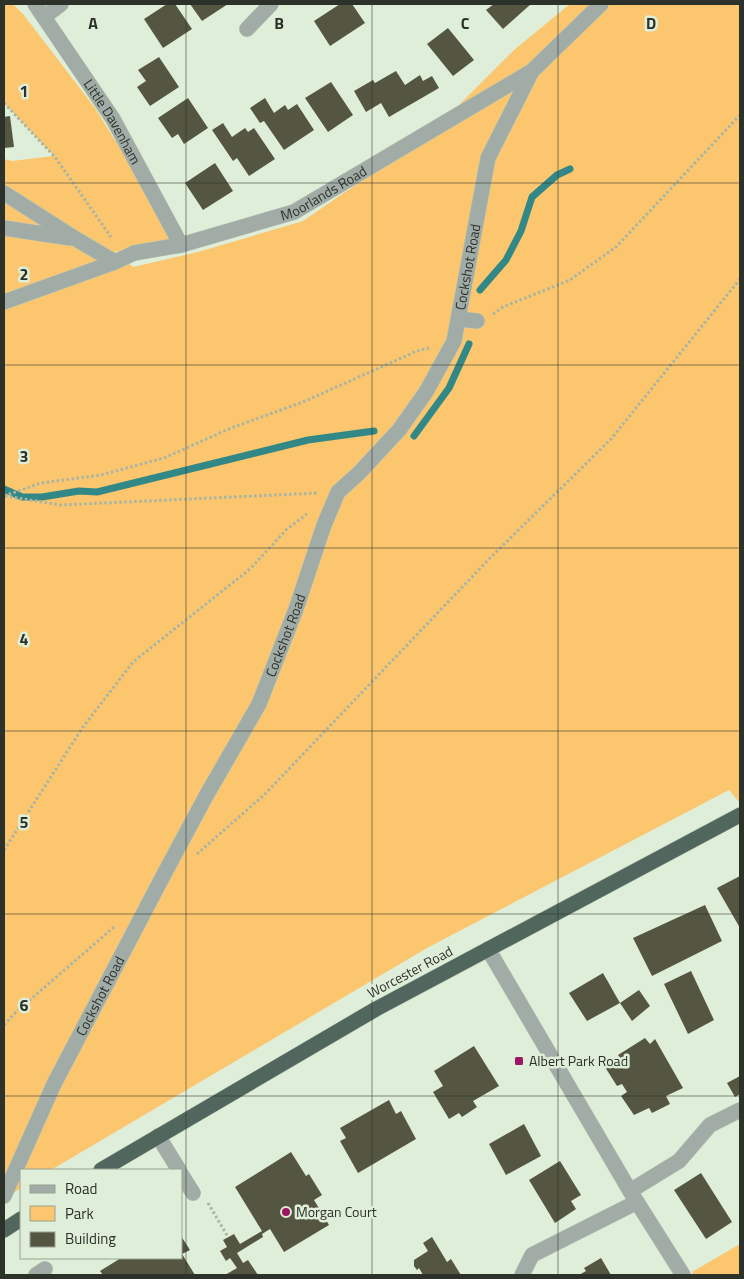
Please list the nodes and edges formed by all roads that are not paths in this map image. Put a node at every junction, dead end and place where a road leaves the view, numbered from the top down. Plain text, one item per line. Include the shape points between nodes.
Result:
1 (35, 4) edge
2 (61, 4) edge
3 (271, 4) edge
4 (600, 4) edge
5 (44, 17) junction
6 (247, 29) dead end
7 (532, 71) junction
8 (4, 193) edge
9 (4, 228) edge
10 (76, 239) junction
11 (181, 246) junction
12 (120, 260) junction
13 (4, 302) edge
14 (459, 319) junction
15 (482, 320) road end
16 (740, 814) edge
17 (488, 949) junction
18 (90, 986) dead end
19 (96, 1005) junction
20 (740, 1110) edge
21 (158, 1136) junction
22 (103, 1169) edge
23 (178, 1169) edge
24 (182, 1175) edge
25 (199, 1195) road end
26 (4, 1196) edge
27 (633, 1196) junction
28 (20, 1220) edge
29 (4, 1230) edge
30 (522, 1275) edge
31 (683, 1275) edge

1 - 5 street, Little Davenham
2 - 5 street
3 - 6 street
4 - 7 street, Moorlands Road
5 - 11 street, Little Davenham via 114,119
7 - 11 street, Moorlands Road via 294,212
7 - 14 street, Cockshot Road via 488,158
8 - 10 street
9 - 10 street
10 - 12 street
11 - 12 street, Moorlands Road via 134,253
12 - 13 street, Moorlands Road
14 - 15 street
14 - 19 street, Cockshot Road via 454,341 426,392 400,430 338,492 259,704 155,876
16 - 17 highway, Worcester Road
17 - 21 highway, Worcester Road via 376,1009
17 - 27 street
18 - 19 street
19 - 26 street, Cockshot Road via 54,1084
20 - 27 street via 710,1125 679,1161
21 - 22 highway, Worcester Road
21 - 23 street
24 - 25 street
27 - 30 street via 532,1255
27 - 31 street
28 - 29 highway

